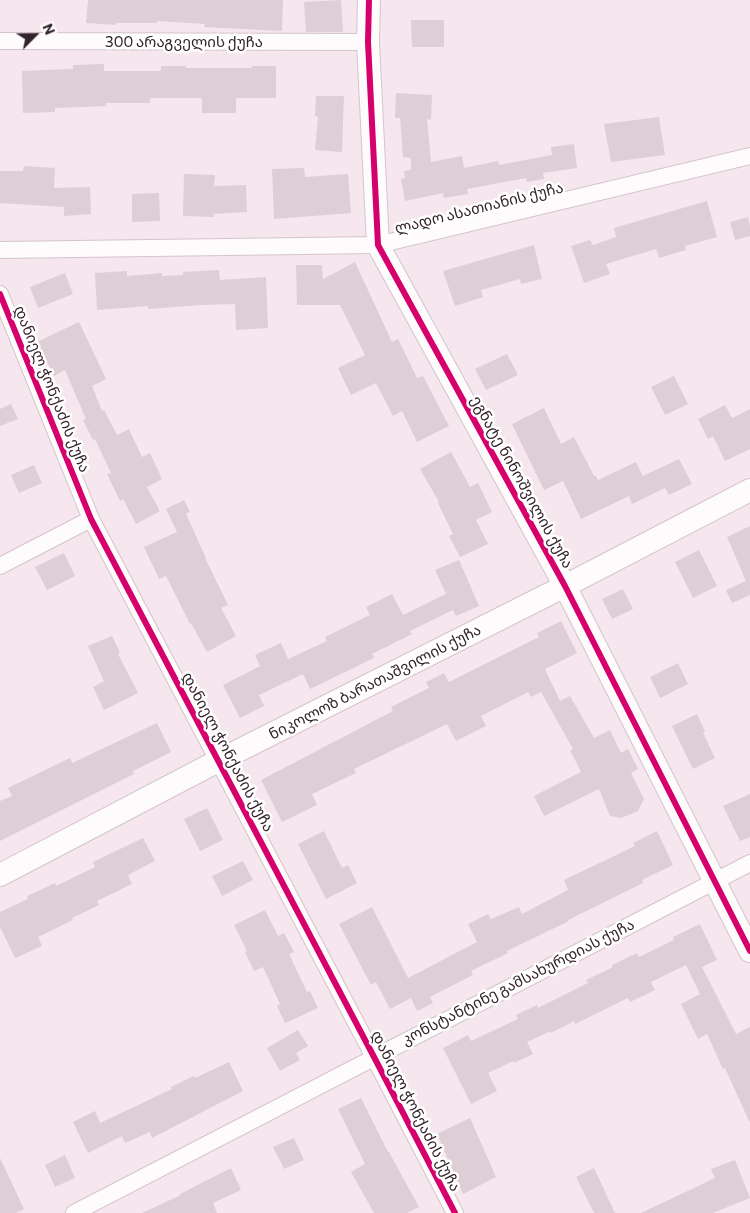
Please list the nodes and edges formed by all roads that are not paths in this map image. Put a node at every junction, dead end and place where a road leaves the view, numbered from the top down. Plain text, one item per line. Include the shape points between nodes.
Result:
1 (369, 0) edge
2 (0, 41) edge
3 (368, 42) junction
4 (750, 156) edge
5 (378, 245) junction
6 (0, 250) edge
7 (0, 294) edge
8 (750, 490) edge
9 (92, 519) junction
10 (0, 566) edge
11 (565, 586) junction
12 (218, 761) junction
13 (750, 863) edge
14 (0, 875) edge
15 (714, 881) junction
16 (750, 952) edge
17 (374, 1057) junction
18 (74, 1213) edge
19 (454, 1213) edge

1 - 3 street, ეგნატე ნინოშვილის ქუჩა
2 - 3 street, 300 არაგველის ქუჩა
3 - 5 street, ეგნატე ნინოშვილის ქუჩა
4 - 5 street, ლადო ასათიანის ქუჩა
5 - 6 street, ლადო ასათიანის ქუჩა
5 - 11 street, ეგნატე ნინოშვილის ქუჩა
7 - 9 street, დანიელ ჭონქაძის ქუჩა
8 - 11 street, ნიკოლოზ ბარათაშვილის ქუჩა
9 - 10 street
9 - 12 street, დანიელ ჭონქაძის ქუჩა
11 - 12 street, ნიკოლოზ ბარათაშვილის ქუჩა
11 - 15 street, ეგნატე ნინოშვილის ქუჩა
12 - 14 street, ნიკოლოზ ბარათაშვილის ქუჩა
12 - 17 street, დანიელ ჭონქაძის ქუჩა
13 - 15 street, კონსტანტინე გამსახურდიას ქუჩა
15 - 16 street, ეგნატე ნინოშვილის ქუჩა
15 - 17 street, კონსტანტინე გამსახურდიას ქუჩა
17 - 18 street, კონსტანტინე გამსახურდიას ქუჩა
17 - 19 street, დანიელ ჭონქაძის ქუჩა

